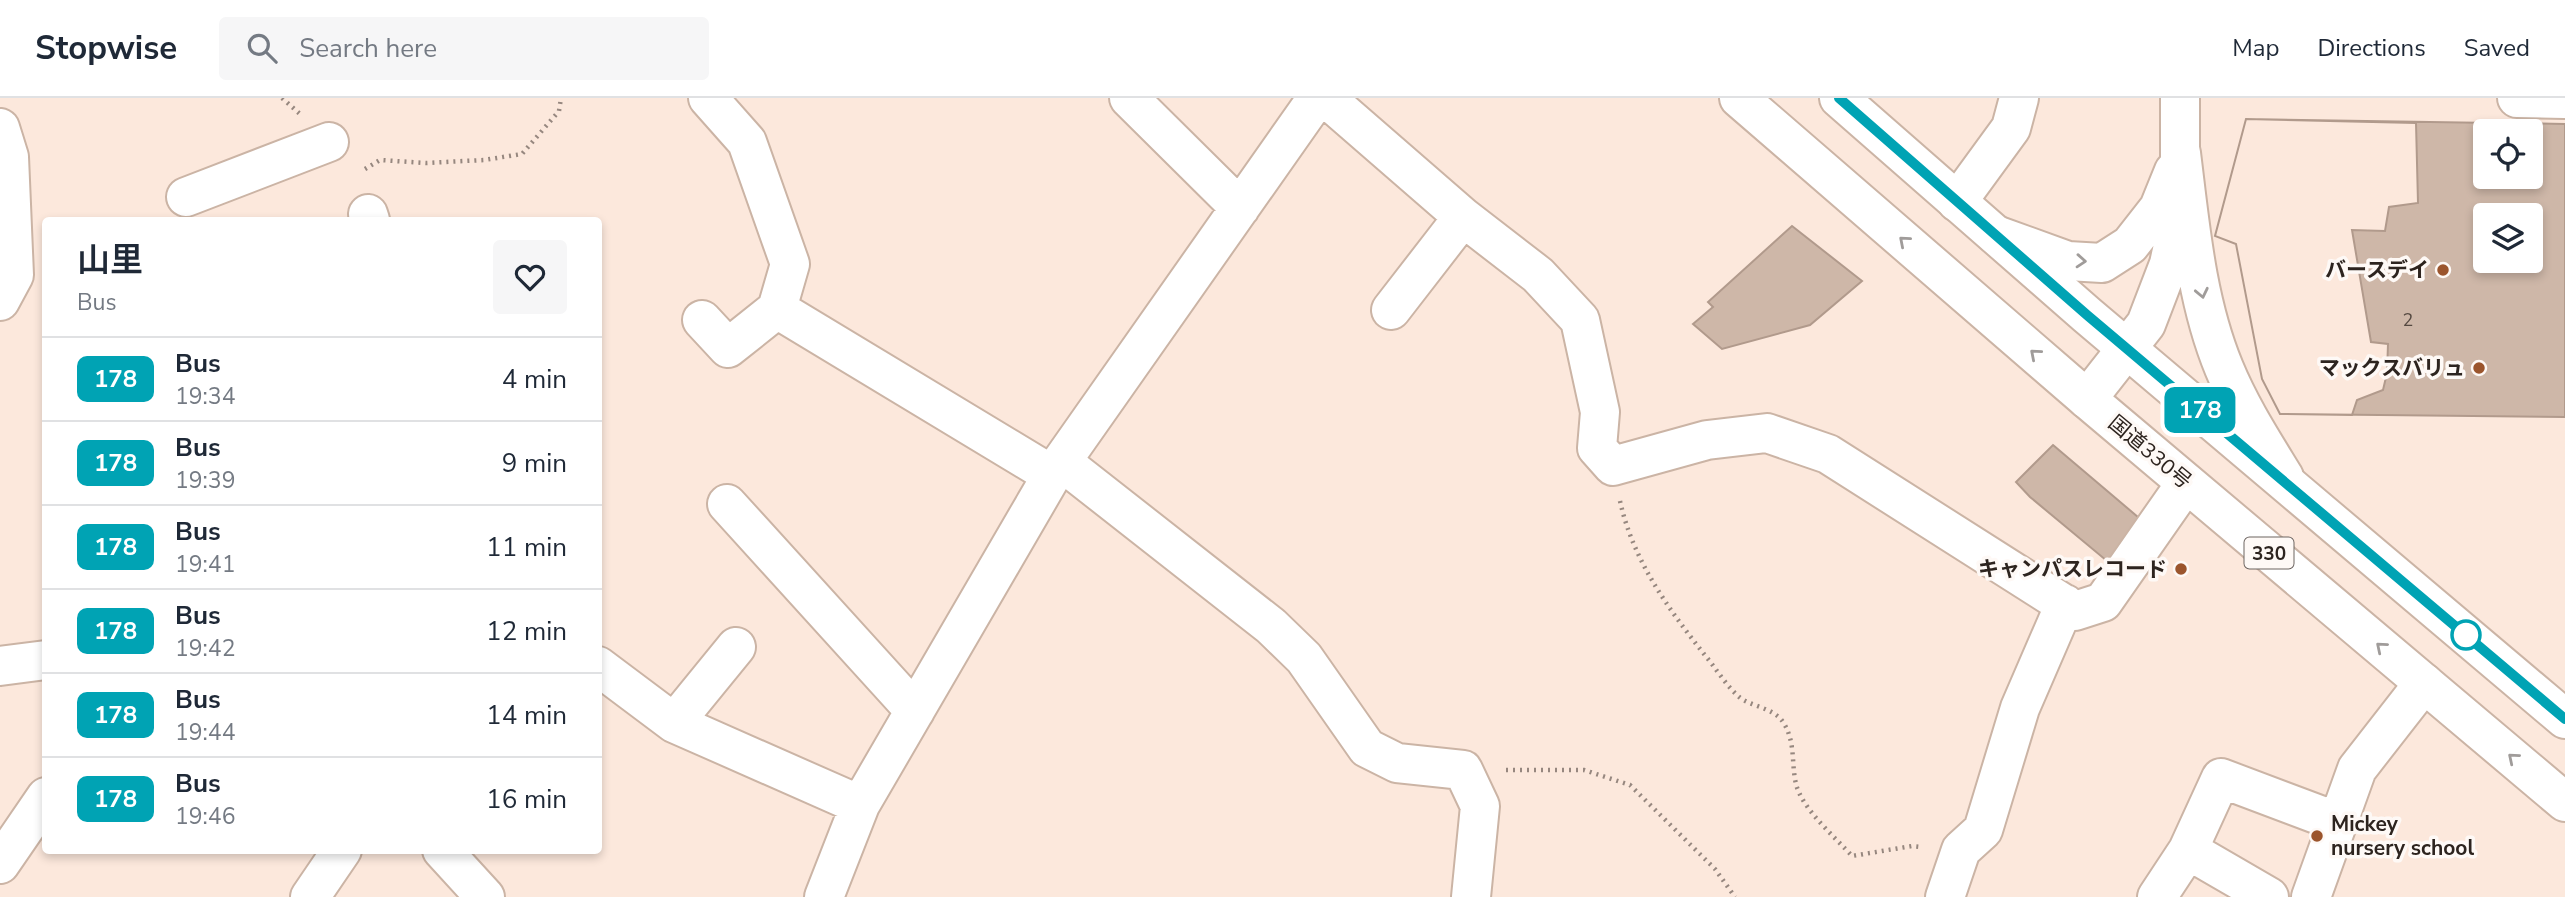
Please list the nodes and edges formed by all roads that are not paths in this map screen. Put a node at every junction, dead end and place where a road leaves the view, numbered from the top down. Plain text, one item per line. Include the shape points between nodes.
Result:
1 (708, 98) edge
2 (1129, 98) edge
3 (1317, 98) edge
4 (1326, 98) edge
5 (1739, 98) edge
6 (1839, 98) edge
7 (2019, 98) edge
8 (2180, 98) edge
9 (2516, 98) edge
10 (2565, 99) edge
11 (0, 128) edge
12 (329, 142) dead end
13 (2181, 153) junction
14 (186, 197) dead end
15 (1957, 202) junction
16 (1240, 208) junction
17 (1463, 217) junction
18 (1993, 233) junction
19 (0, 301) edge
20 (777, 309) junction
21 (1391, 310) dead end
22 (702, 320) dead end
23 (2128, 349) junction
24 (2087, 399) junction
25 (1057, 469) junction
26 (2186, 483) junction
27 (2290, 486) junction
28 (727, 503) dead end
29 (2065, 604) junction
30 (736, 647) dead end
31 (42, 661) edge
32 (0, 666) edge
33 (602, 669) edge
34 (2424, 683) junction
35 (915, 711) junction
36 (2565, 719) edge
37 (674, 723) junction
38 (2565, 802) edge
39 (42, 803) edge
40 (860, 805) junction
41 (2338, 822) junction
42 (2188, 850) junction
43 (339, 854) edge
44 (446, 854) edge
45 (0, 864) edge
46 (310, 897) edge
47 (485, 897) edge
48 (824, 897) edge
49 (1471, 897) edge
50 (1945, 897) edge
51 (2157, 897) edge
52 (2269, 897) edge
53 (2311, 897) edge

1 - 20 main road via 747,142 790,264
2 - 16 main road
3 - 16 main road
4 - 17 main road
24 -> 5 main road, 国道330号 / 330
6 - 15 main road
7 - 15 main road via 2011,128
8 - 13 main road
9 - 10 main road
11 - 19 main road via 9,157 14,275
12 - 14 main road
18 -> 13 main road via 2068,261 2102,263 2130,245 2159,208
13 - 23 main road via 2180,213 2169,264 2146,324
13 -> 27 main road via 2192,247 2224,367 2249,421
15 - 18 main road
16 - 25 main road
17 - 21 main road
17 - 29 main road via 1538,275 1580,320 1600,412 1597,448 1613,466 1707,440 1767,433 1828,454
18 - 23 main road
20 - 22 main road via 727,348
20 - 25 main road
23 - 24 main road
23 - 27 main road
24 - 26 main road, 国道330号 / 330
25 - 35 main road
25 - 49 main road via 1271,626 1304,658 1367,748 1397,763 1463,770 1480,806
26 - 29 main road via 2104,602 2075,611
34 -> 26 main road, 国道330号 / 330
27 - 36 main road
28 - 35 main road
29 - 50 main road via 2020,708 1983,830 1961,850
30 - 37 main road
31 - 32 main road
33 - 37 main road
38 -> 34 main road, 国道330号 / 330
34 - 41 main road via 2357,769
35 - 40 main road
37 - 40 main road
39 - 45 main road
40 - 48 main road
41 - 42 main road via 2221,778
41 - 53 main road
42 - 51 main road
42 - 52 main road
43 - 46 main road
44 - 47 main road

